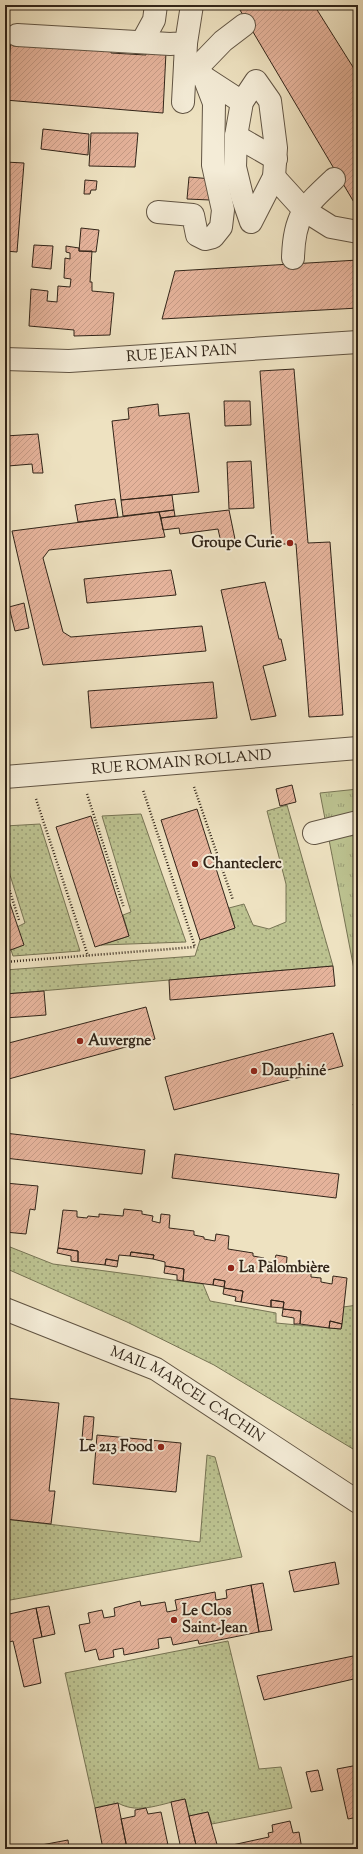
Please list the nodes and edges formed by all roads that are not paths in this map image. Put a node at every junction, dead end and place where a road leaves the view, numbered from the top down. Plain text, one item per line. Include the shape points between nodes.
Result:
1 (156, 5) edge
2 (191, 10) edge
3 (244, 25) dead end
4 (17, 35) dead end
5 (142, 42) junction
6 (186, 43) junction
7 (194, 71) junction
8 (183, 102) dead end
9 (242, 102) junction
10 (236, 136) junction
11 (275, 168) junction
12 (334, 179) dead end
13 (304, 210) junction
14 (158, 212) dead end
15 (358, 232) edge
16 (293, 258) dead end
17 (358, 342) edge
18 (5, 359) edge
19 (358, 748) edge
20 (5, 777) edge
21 (358, 822) edge
22 (314, 832) dead end
23 (5, 1309) edge
24 (358, 1502) edge

1 - 2 street via 174,12
1 - 5 street via 154,20
2 - 6 street
3 - 7 street via 214,49
4 - 5 street
5 - 6 street
6 - 7 street
7 - 8 street
7 - 9 street
7 - 14 street via 214,103 214,165 223,210 221,227 214,237 205,239 197,235 193,214
9 - 10 street
9 - 11 street via 256,81 270,101 276,148
10 - 11 street
10 - 11 street via 236,168 251,222
11 - 13 street
12 - 13 street
13 - 15 street via 331,226
13 - 16 street via 298,218 293,238
17 - 18 street, RUE JEAN PAIN via 69,361
19 - 20 street, RUE ROMAIN ROLLAND
21 - 22 street
23 - 24 street, MAIL MARCEL CACHIN via 156,1369

